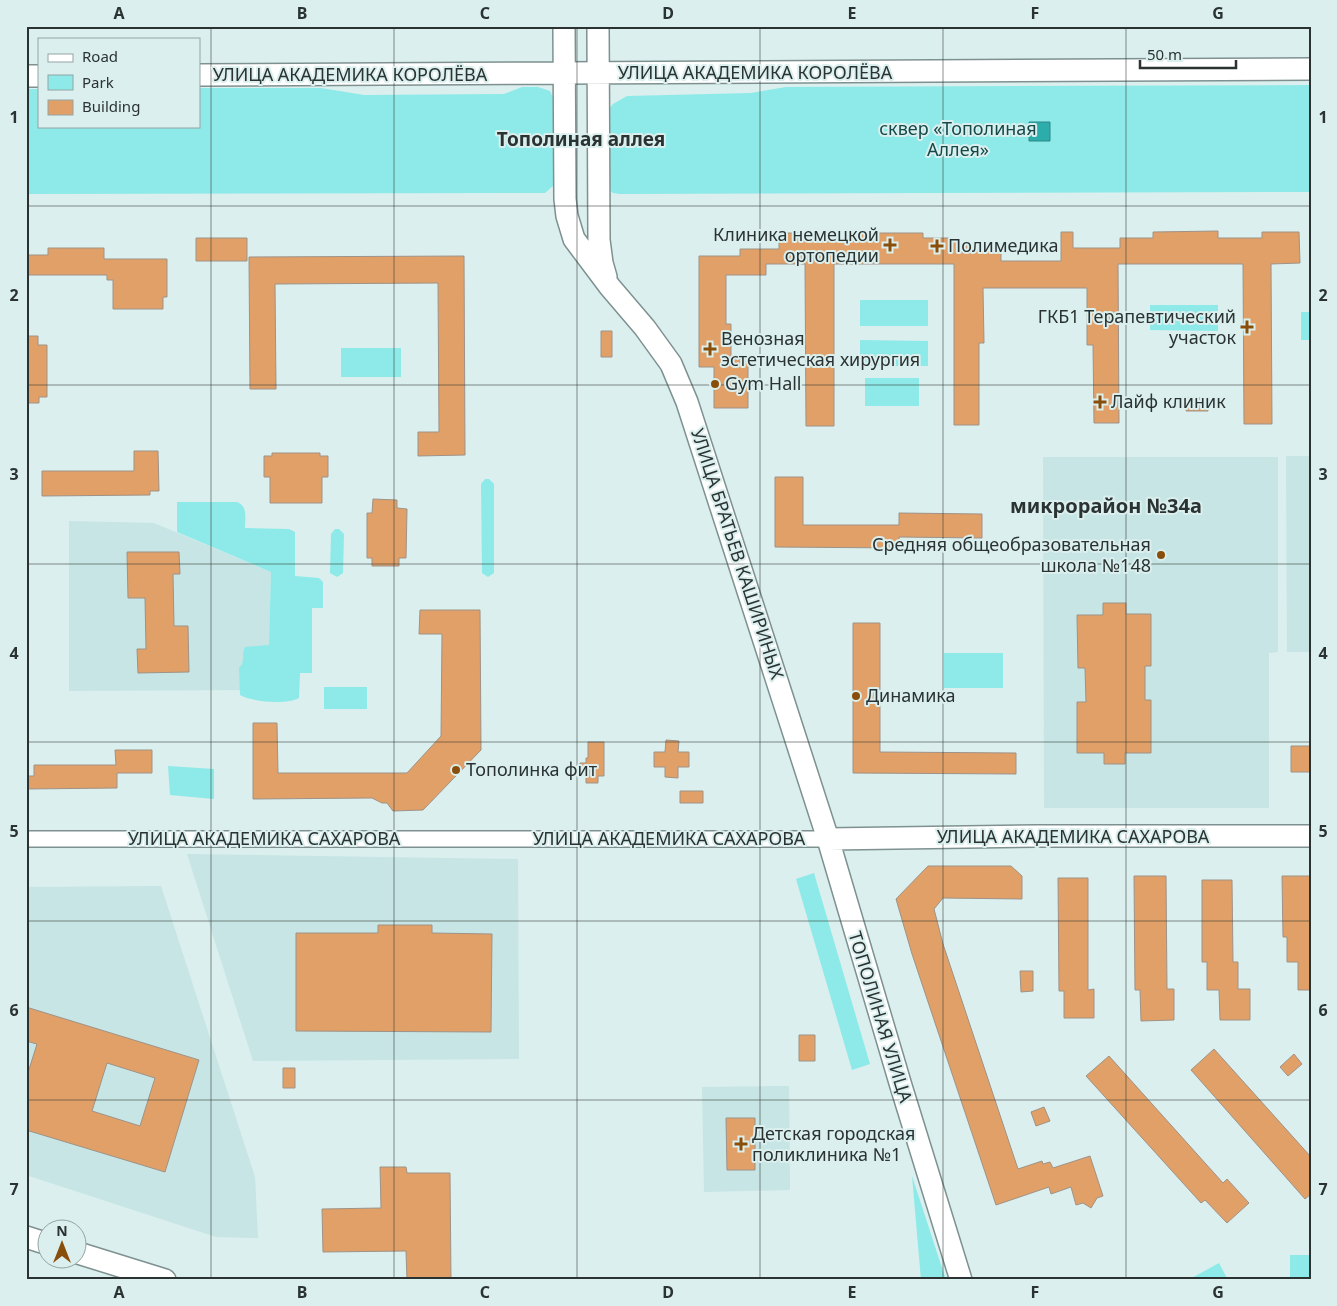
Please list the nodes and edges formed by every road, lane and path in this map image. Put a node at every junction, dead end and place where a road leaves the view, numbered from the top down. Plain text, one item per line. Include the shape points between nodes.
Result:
1 (564, 26) edge
2 (598, 26) edge
3 (1311, 69) edge
4 (564, 74) junction
5 (598, 74) junction
6 (200, 76) edge
7 (610, 287) junction
8 (1311, 836) edge
9 (26, 838) edge
10 (828, 839) junction
11 (26, 1237) edge
12 (38, 1241) edge
13 (88, 1256) edge
14 (165, 1280) edge
15 (961, 1280) edge

1 - 4 street, УЛИЦА БРАТЬЕВ КАШИРИНЫХ
2 - 5 street, УЛИЦА БРАТЬЕВ КАШИРИНЫХ
3 - 5 street, УЛИЦА АКАДЕМИКА КОРОЛЁВА
4 - 5 street, УЛИЦА АКАДЕМИКА КОРОЛЁВА
4 - 6 street, УЛИЦА АКАДЕМИКА КОРОЛЁВА
4 - 7 street, УЛИЦА БРАТЬЕВ КАШИРИНЫХ via 567,216 574,239
5 - 7 street, УЛИЦА БРАТЬЕВ КАШИРИНЫХ via 599,240
7 - 10 street, УЛИЦА БРАТЬЕВ КАШИРИНЫХ via 671,364 687,402
8 - 10 street, УЛИЦА АКАДЕМИКА САХАРОВА
9 - 10 street, УЛИЦА АКАДЕМИКА САХАРОВА
10 - 15 street, ТОПОЛИНАЯ УЛИЦА
11 - 12 street
13 - 14 street

